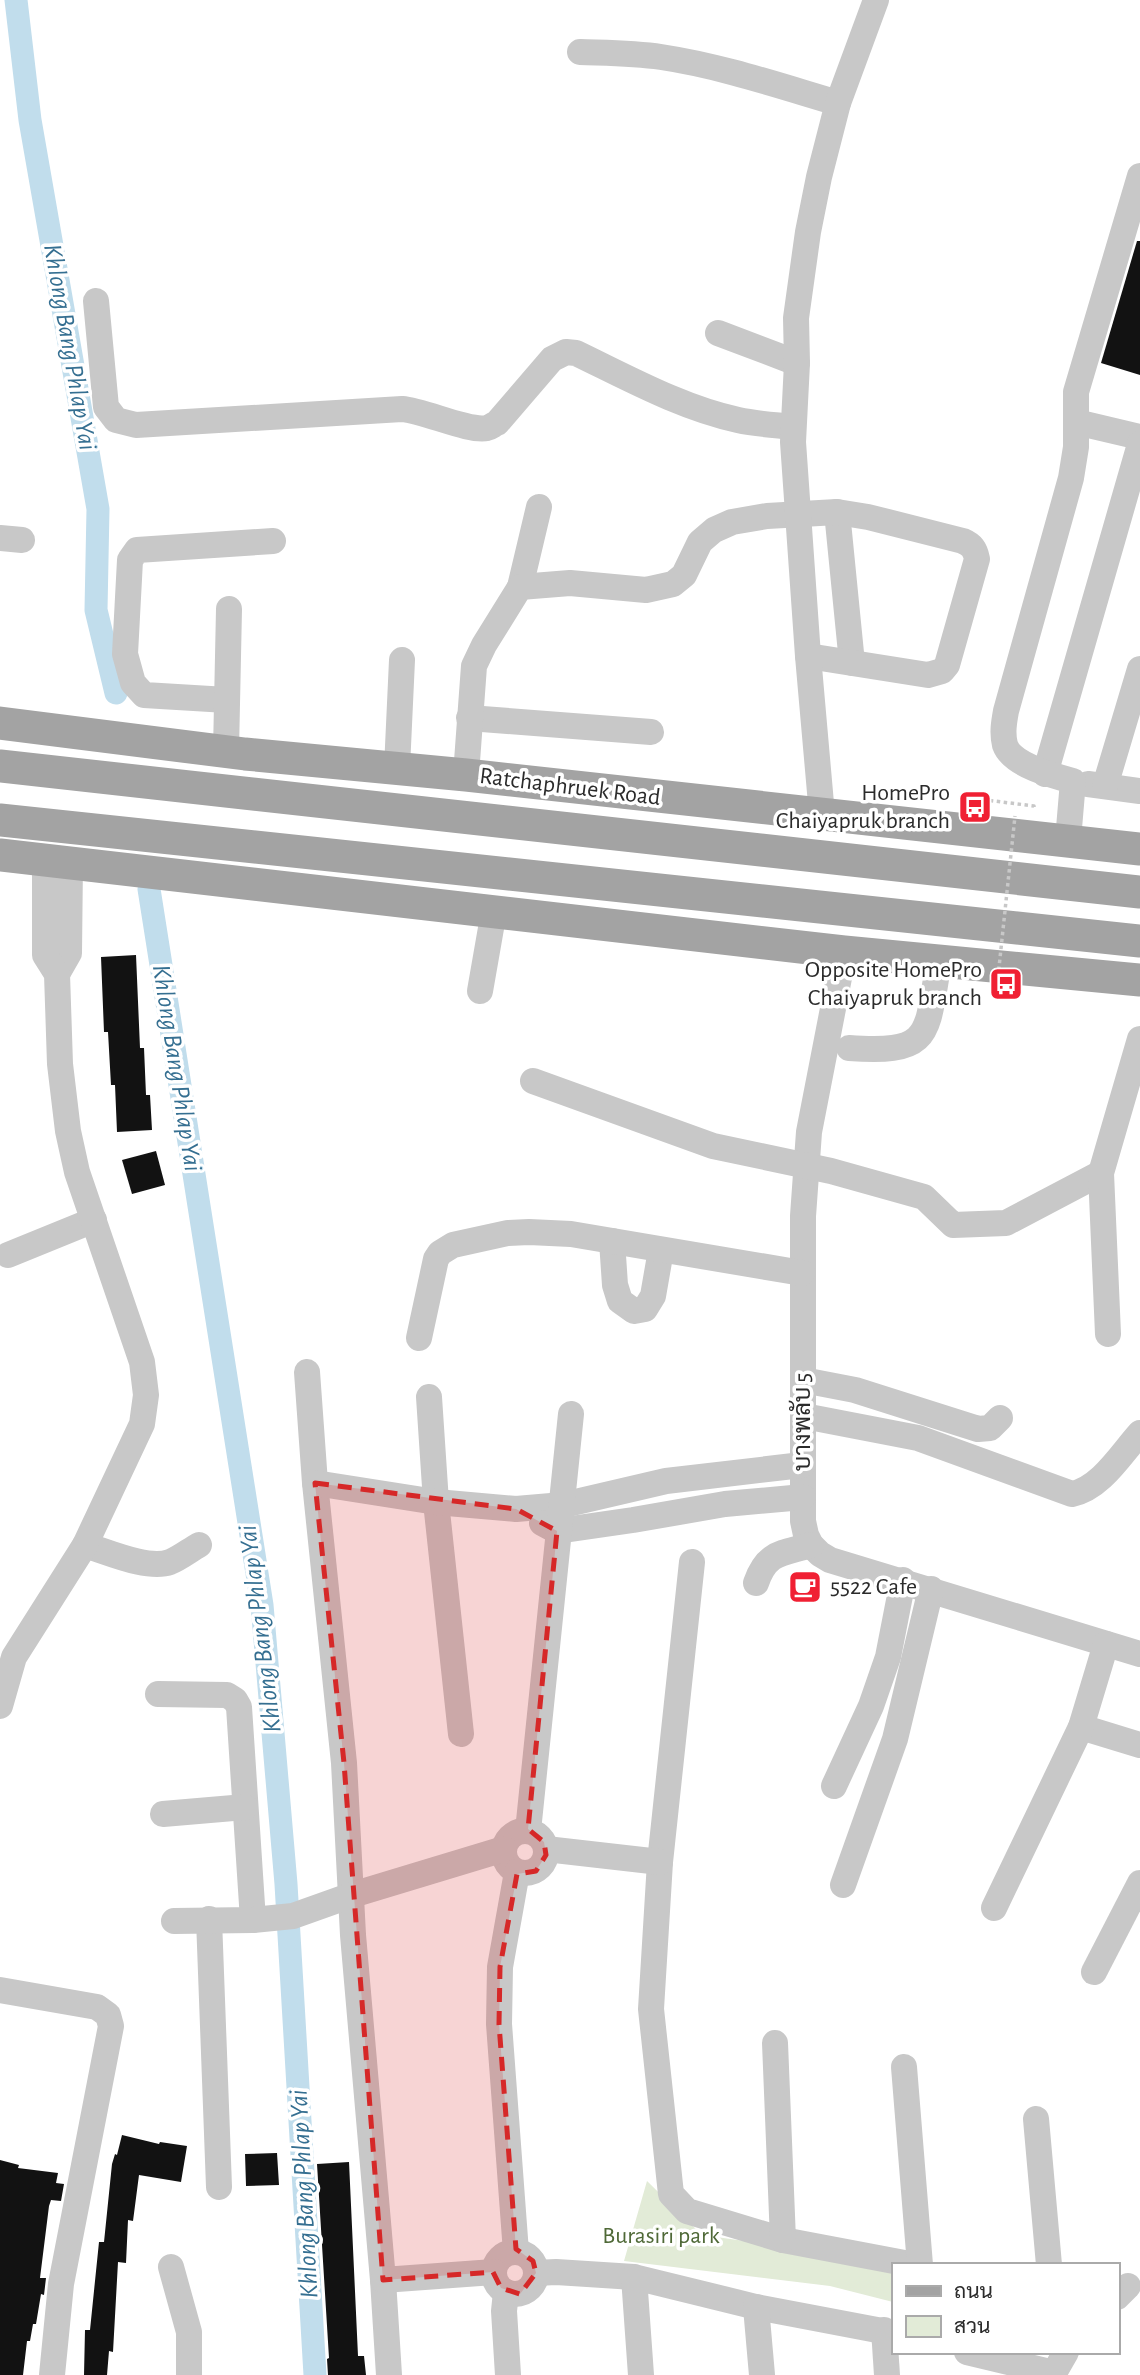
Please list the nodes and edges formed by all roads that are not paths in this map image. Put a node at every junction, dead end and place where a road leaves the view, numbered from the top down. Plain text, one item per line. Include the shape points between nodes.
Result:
1 (876, 0) edge
2 (580, 51) dead end
3 (838, 103) junction
4 (1140, 176) edge
5 (96, 301) dead end
6 (718, 333) dead end
7 (797, 362) junction
8 (1076, 422) junction
9 (793, 427) junction
10 (1140, 437) edge
11 (1140, 444) edge
12 (539, 507) dead end
13 (837, 512) junction
14 (798, 513) junction
15 (273, 541) dead end
16 (520, 587) junction
17 (229, 609) dead end
18 (808, 656) junction
19 (402, 660) dead end
20 (852, 663) junction
21 (1140, 669) edge
22 (227, 700) junction
23 (469, 718) junction
24 (0, 723) edge
25 (651, 732) dead end
26 (236, 752) junction
27 (0, 766) edge
28 (397, 768) junction
29 (39, 771) junction
30 (1045, 774) junction
31 (466, 775) junction
32 (1073, 781) junction
33 (1105, 786) junction
34 (1140, 791) edge
35 (822, 815) junction
36 (0, 820) edge
37 (1068, 840) junction
38 (236, 847) junction
39 (1140, 849) edge
40 (0, 855) edge
41 (68, 862) junction
42 (1140, 892) edge
43 (494, 911) junction
44 (927, 917) junction
45 (1140, 941) edge
46 (844, 952) junction
47 (939, 961) junction
48 (1140, 968) edge
49 (1140, 980) edge
50 (480, 991) dead end
51 (1140, 1038) edge
52 (849, 1048) dead end
53 (533, 1081) dead end
54 (806, 1165) junction
55 (1101, 1173) junction
56 (94, 1220) junction
57 (612, 1241) junction
58 (661, 1250) junction
59 (8, 1255) dead end
60 (802, 1273) junction
61 (1108, 1334) dead end
62 (419, 1338) dead end
63 (307, 1372) dead end
64 (803, 1380) junction
65 (429, 1397) dead end
66 (571, 1414) dead end
67 (804, 1416) junction
68 (1000, 1418) dead end
69 (1140, 1433) edge
70 (802, 1465) junction
71 (693, 1479) junction
72 (315, 1483) junction
73 (803, 1497) junction
74 (436, 1502) junction
75 (701, 1508) junction
76 (560, 1518) junction
77 (85, 1545) junction
78 (199, 1545) dead end
79 (811, 1545) junction
80 (692, 1562) dead end
81 (903, 1580) junction
82 (756, 1583) dead end
83 (931, 1589) junction
84 (1106, 1644) junction
85 (1140, 1654) edge
86 (158, 1694) dead end
87 (0, 1706) edge
88 (1081, 1727) junction
89 (461, 1734) dead end
90 (1140, 1745) edge
91 (834, 1786) dead end
92 (245, 1807) junction
93 (163, 1814) dead end
94 (537, 1840) junction
95 (511, 1861) junction
96 (660, 1862) junction
97 (1140, 1882) edge
98 (843, 1885) dead end
99 (352, 1895) junction
100 (994, 1908) dead end
101 (209, 1919) junction
102 (253, 1920) junction
103 (174, 1921) dead end
104 (1094, 1972) dead end
105 (0, 1990) edge
106 (775, 2043) dead end
107 (904, 2067) dead end
108 (1036, 2119) dead end
109 (219, 2187) dead end
110 (783, 2239) junction
111 (516, 2252) junction
112 (908, 2263) edge
113 (918, 2263) edge
114 (1049, 2263) edge
115 (171, 2267) dead end
116 (536, 2273) junction
117 (634, 2277) junction
118 (383, 2280) junction
119 (500, 2282) junction
120 (756, 2307) junction
121 (888, 2332) edge
122 (972, 2354) edge
123 (1060, 2367) edge
124 (1016, 2370) edge
125 (52, 2375) edge
126 (189, 2375) edge
127 (389, 2375) edge
128 (508, 2375) edge
129 (641, 2375) edge
130 (762, 2375) edge
131 (887, 2375) edge

1 - 3 street
2 - 3 street via 684,61
3 - 7 street via 808,232 796,318
4 - 8 street via 1076,392
5 - 9 street via 106,407 116,420 136,425 402,409 487,428 552,359 566,352 713,413
6 - 7 street
7 - 9 street
8 - 10 street
8 - 30 street via 1071,478 1003,731 1014,758
9 - 14 street
11 - 30 street
12 - 16 street
13 - 14 street
13 - 20 street
13 - 20 street via 971,544 977,559 942,671 928,675
14 - 16 street via 732,522 714,530 700,542 684,575 673,584 646,590 570,583
14 - 18 street
15 - 22 street via 137,550 130,560 125,654 133,682 144,695
16 - 23 street via 474,666
17 - 22 street
18 - 20 street
18 - 35 street
19 - 28 street
21 - 33 street
22 - 26 street
23 - 25 street
23 - 31 street
24 - 26 main road, Ratchaphruek Road
26 - 28 main road, Ratchaphruek Road
26 - 29 main road
27 - 29 main road, Ratchaphruek Road
28 - 31 main road, Ratchaphruek Road
29 - 42 main road, Ratchaphruek Road
30 - 32 street
31 - 35 main road, Ratchaphruek Road
32 - 33 street
32 - 37 street
33 - 34 street
35 - 37 main road, Ratchaphruek Road
36 - 38 main road
37 - 39 main road, Ratchaphruek Road
38 - 41 main road
38 - 44 main road
40 - 41 main road
41 - 43 main road
41 - 56 street via 69,953 57,974 60,1064 68,1131
43 - 46 main road
43 - 50 street
44 - 45 main road
44 - 48 main road via 975,943
46 - 47 main road
46 - 54 street, บางพลับ 5
47 - 49 main road
47 - 52 street via 927,1026 920,1038 884,1051
51 - 55 street
53 - 54 street via 713,1146
54 - 55 street via 924,1197 953,1225 1006,1223
54 - 60 street, บางพลับ 5
55 - 61 street
56 - 59 street
56 - 77 street via 142,1362 146,1395 142,1424
57 - 58 street
57 - 58 street via 620,1301 634,1311 645,1309 653,1296
57 - 62 street via 528,1232 453,1245 436,1259
58 - 60 street
60 - 64 street, บางพลับ 5
63 - 72 street
64 - 67 street, บางพลับ 5
64 - 68 street via 855,1390 978,1429 990,1428
65 - 74 street
66 - 76 street
67 - 69 street via 918,1438 1072,1494 1093,1486
67 - 70 street, บางพลับ 5
70 - 71 street
70 - 73 street, บางพลับ 5
71 - 75 street
71 - 76 street via 666,1481
72 - 74 street
72 - 99 street via 337,1685
73 - 75 street
73 - 79 street, บางพลับ 5 via 803,1521
74 - 76 street
74 - 89 street
75 - 76 street
76 - 94 street
77 - 78 street via 153,1564 169,1562
77 - 87 street via 14,1657
79 - 81 street via 830,1560
79 - 82 street via 772,1557 761,1568
80 - 96 street
81 - 83 street
81 - 91 street via 884,1668
83 - 84 street
83 - 98 street via 895,1739
84 - 85 street
84 - 88 street
86 - 92 street via 227,1695 235,1700
88 - 90 street
88 - 100 street
92 - 93 street
92 - 102 street
94 - 95 street via 515,1834 510,1838
94 - 95 street via 544,1861 536,1871 524,1873
94 - 96 street
95 - 99 street
95 - 111 street via 499,2025
96 - 110 street via 651,2009 671,2194 687,2211
97 - 104 street
99 - 102 street via 293,1916
99 - 118 street
101 - 102 street
101 - 103 street
101 - 109 street
105 - 125 street via 97,2007 108,2015 111,2026 61,2284
106 - 110 street
107 - 113 street
108 - 114 street
110 - 112 street
111 - 116 street via 528,2256
111 - 119 street via 504,2255 496,2265
115 - 126 street via 188,2332
116 - 117 street
116 - 119 street via 531,2286 520,2294
117 - 120 street
117 - 129 street
118 - 119 street
118 - 127 street
119 - 128 street
120 - 121 street
120 - 130 street
121 - 131 street
122 - 124 street
123 - 124 street

